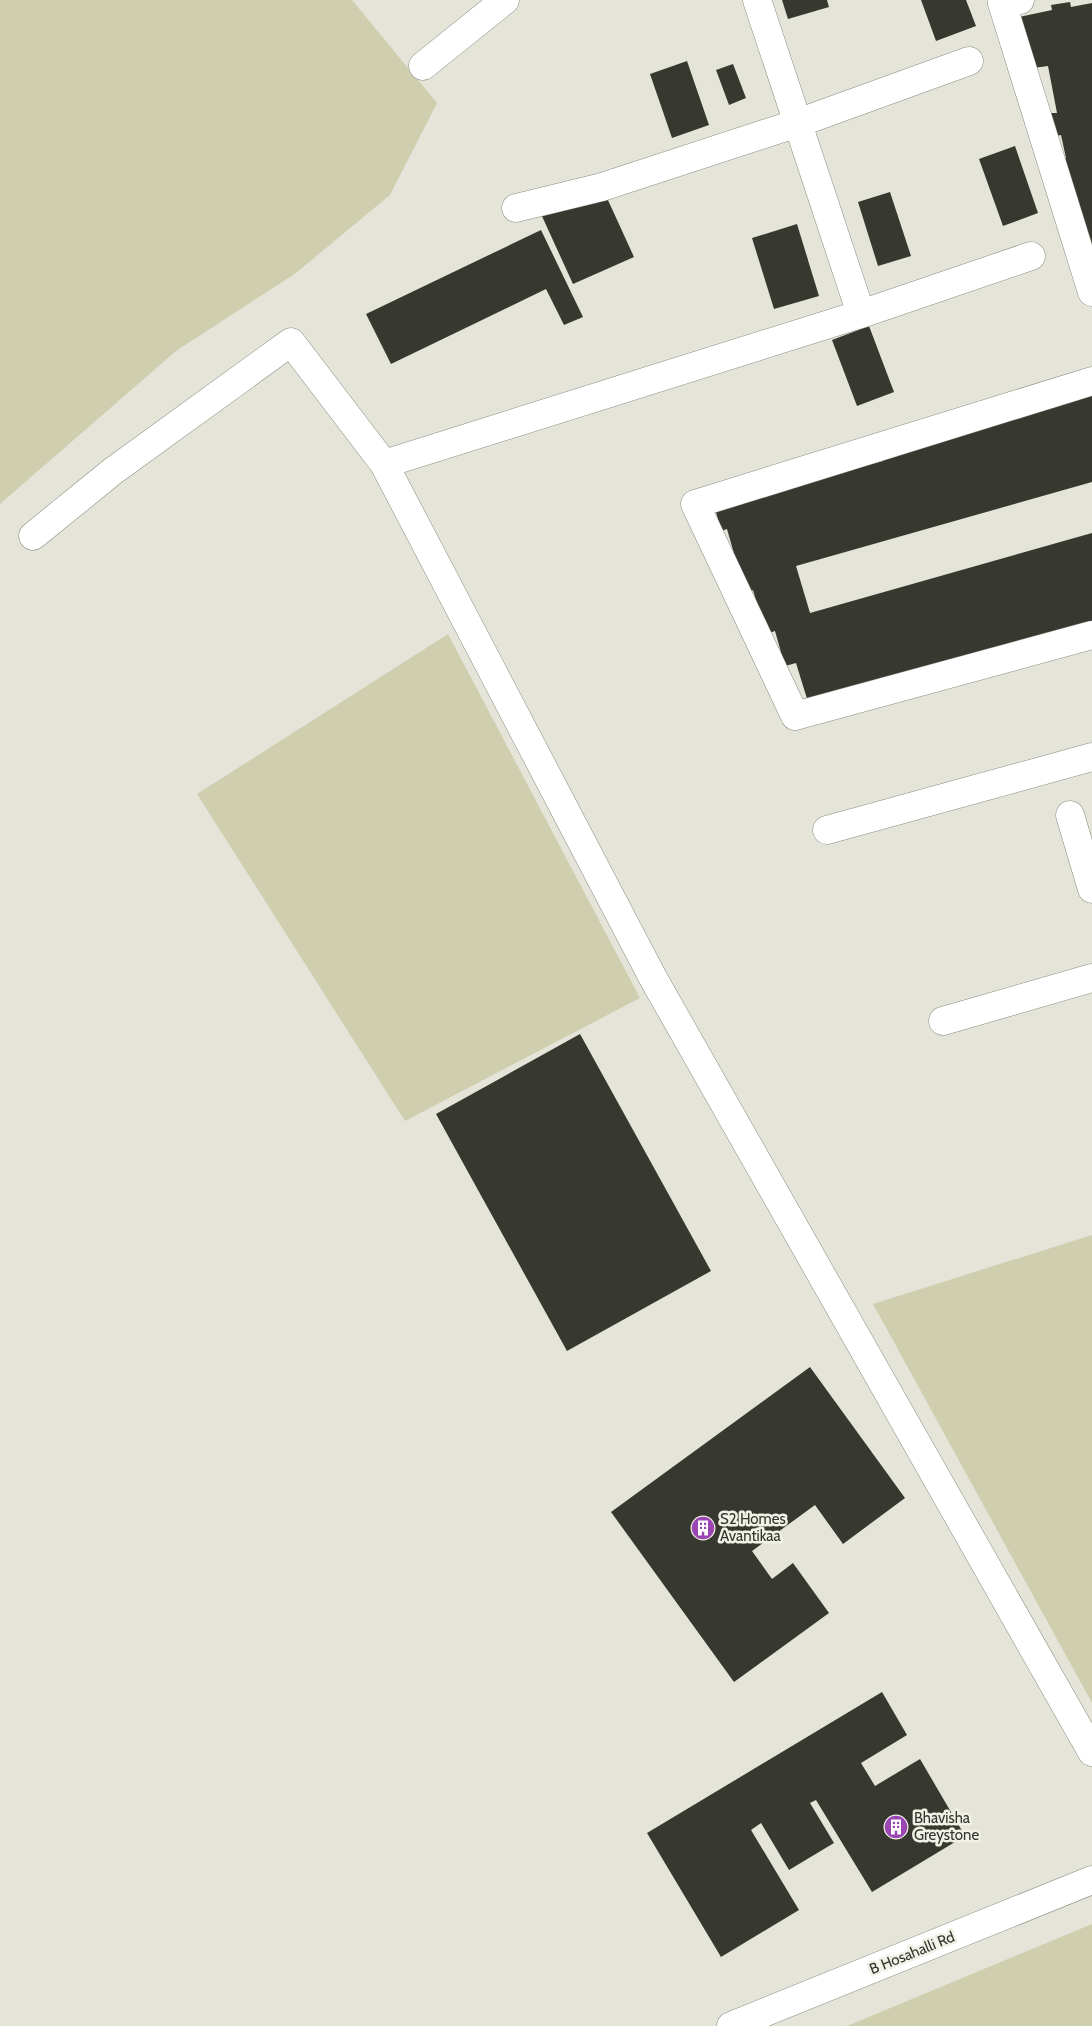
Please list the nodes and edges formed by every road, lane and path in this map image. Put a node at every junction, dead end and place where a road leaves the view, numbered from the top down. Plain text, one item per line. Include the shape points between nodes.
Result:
1 (505, 0) edge
2 (757, 0) edge
3 (1020, 0) edge
4 (970, 61) dead end
5 (423, 66) dead end
6 (798, 123) junction
7 (516, 208) dead end
8 (1031, 256) dead end
9 (1092, 292) edge
10 (861, 314) junction
11 (1092, 381) edge
12 (384, 464) junction
13 (33, 536) dead end
14 (1092, 635) edge
15 (1092, 757) edge
16 (1070, 815) dead end
17 (827, 830) dead end
18 (1092, 889) edge
19 (1092, 978) edge
20 (943, 1021) dead end
21 (1092, 1752) edge
22 (1092, 1880) edge
23 (731, 2026) edge

1 - 5 street
2 - 6 street
3 - 9 street via 1002,3
4 - 6 street
6 - 7 street via 602,186
6 - 10 street
8 - 10 street
10 - 12 street
11 - 14 street via 694,504 795,716
12 - 13 street via 291,342 113,471
12 - 21 street via 653,978
15 - 17 street
16 - 18 street
19 - 20 street
22 - 23 street, B Hosahalli Rd

